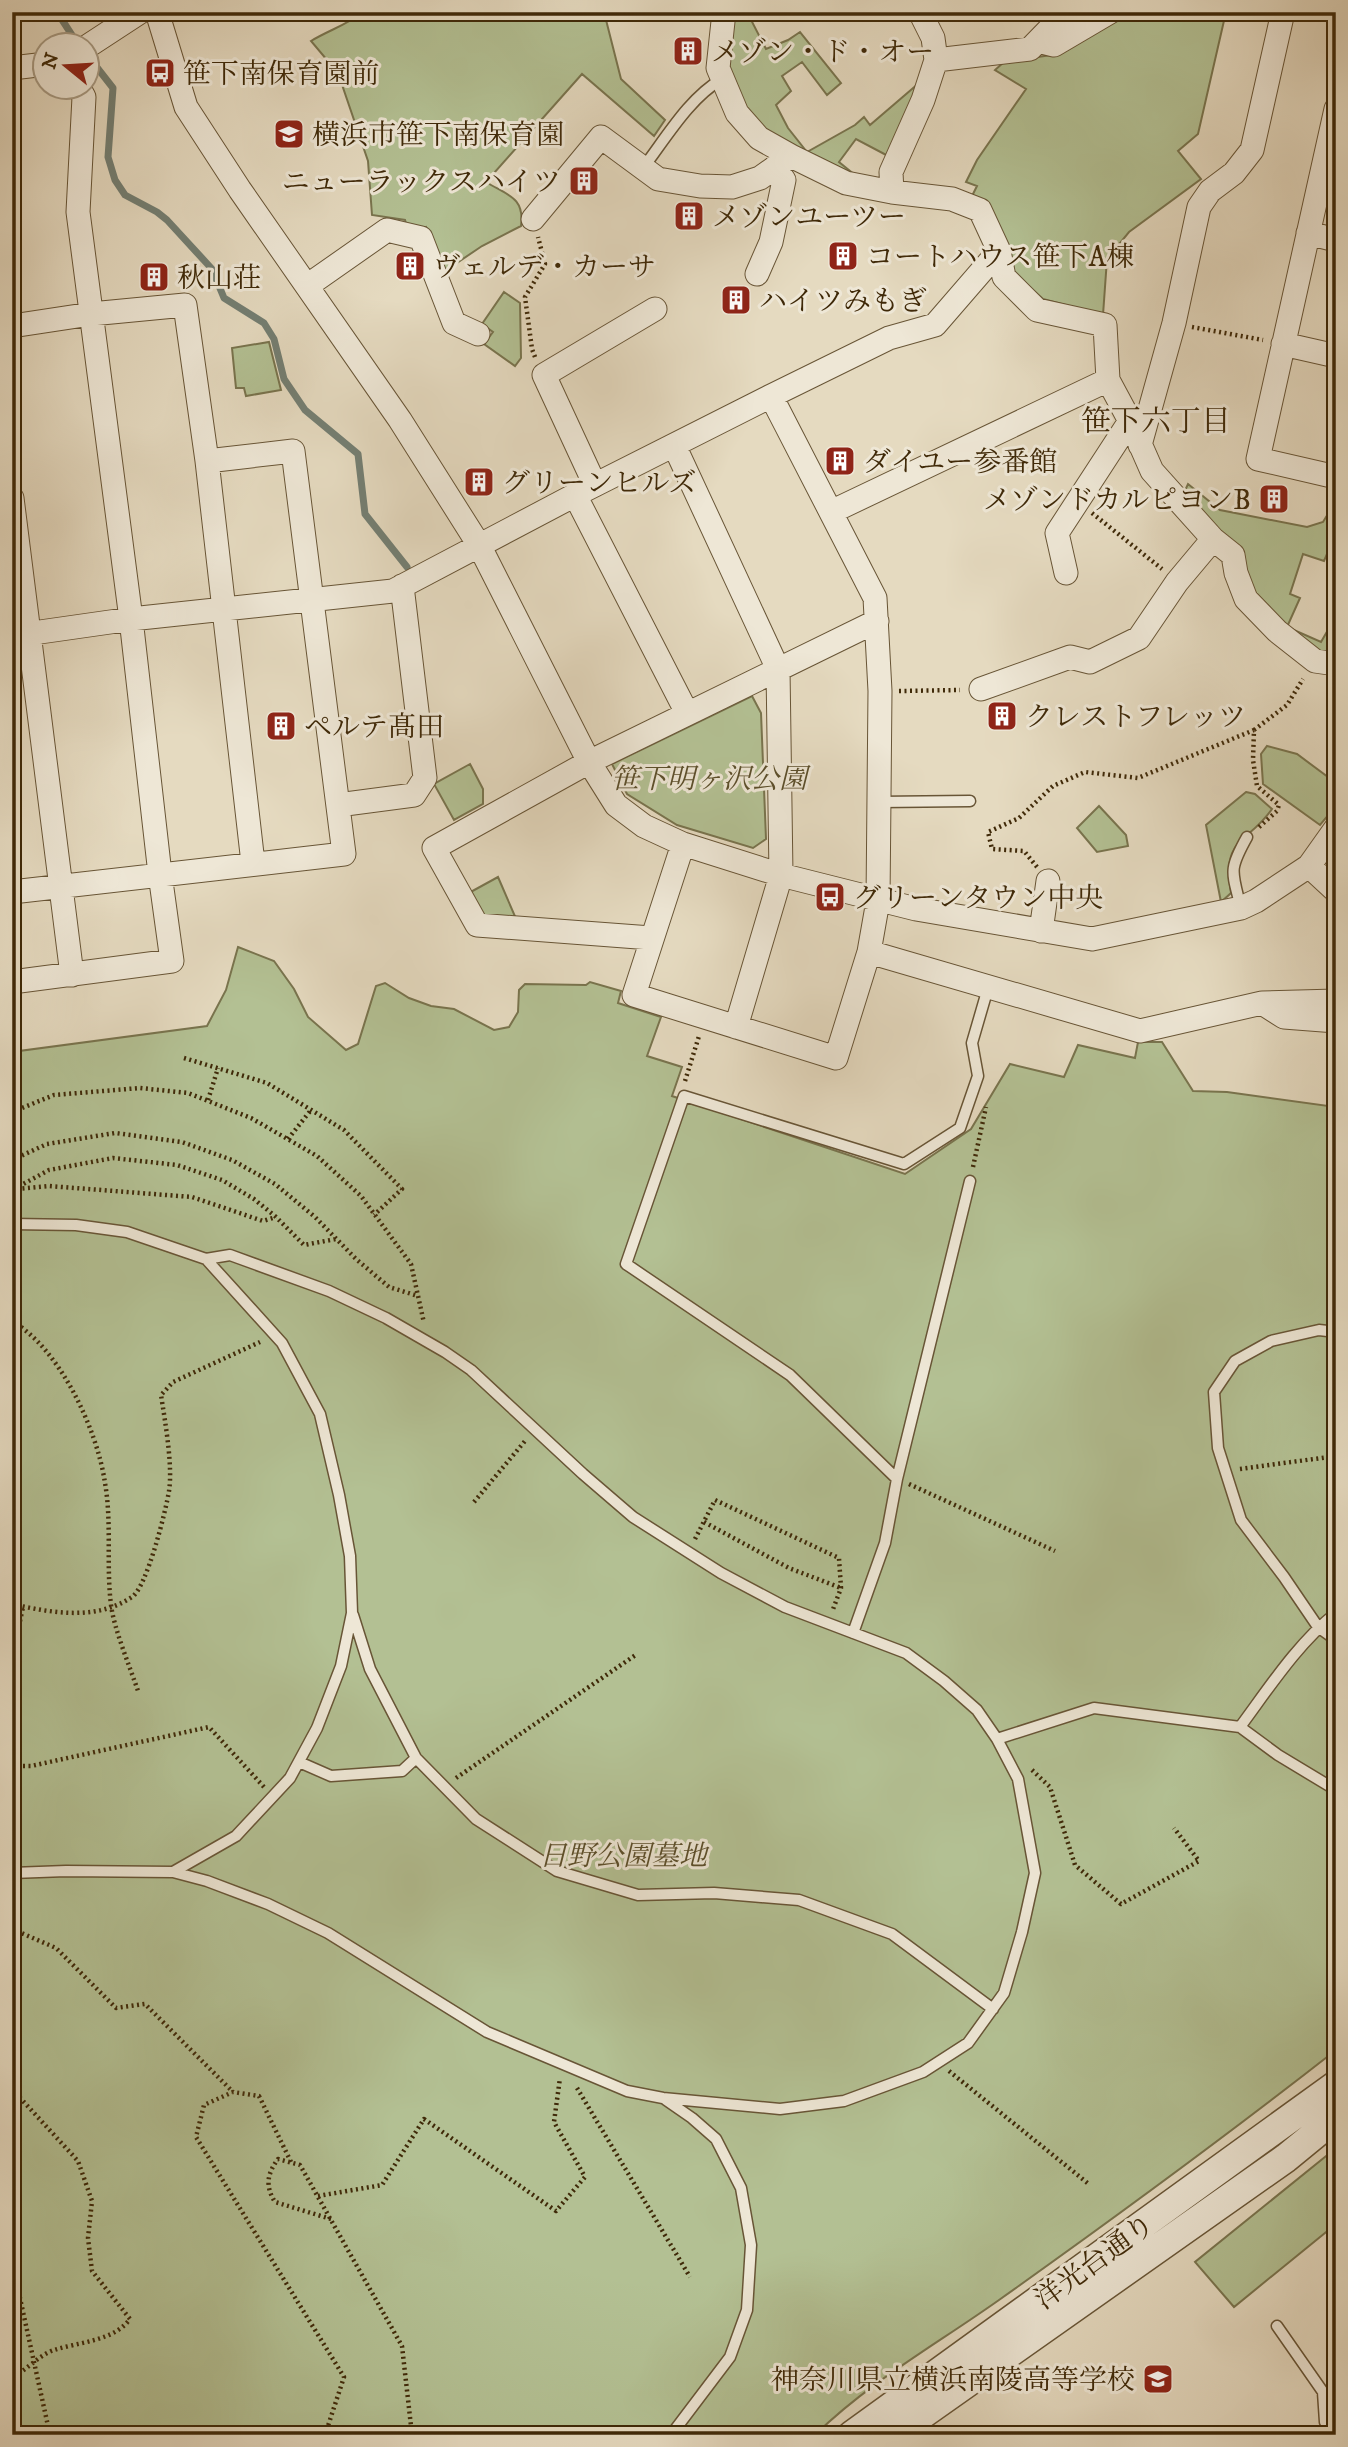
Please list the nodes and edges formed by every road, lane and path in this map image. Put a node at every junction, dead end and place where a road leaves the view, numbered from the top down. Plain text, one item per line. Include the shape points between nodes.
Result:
1 (140, 12) edge
2 (156, 12) edge
3 (724, 12) edge
4 (920, 12) edge
5 (1066, 12) edge
6 (1110, 12) edge
7 (1283, 12) edge
8 (102, 37) edge
9 (1038, 41) junction
10 (936, 60) junction
11 (32, 66) edge
12 (12, 68) edge
13 (722, 79) junction
14 (84, 102) edge
15 (1335, 119) edge
16 (783, 162) junction
17 (643, 168) junction
18 (892, 192) junction
19 (533, 219) joint
20 (1308, 233) junction
21 (1336, 240) edge
22 (999, 251) junction
23 (757, 274) dead end
24 (307, 286) junction
25 (654, 309) dead end
26 (90, 314) junction
27 (1174, 323) junction
28 (12, 326) edge
29 (478, 334) dead end
30 (1283, 344) junction
31 (1336, 356) edge
32 (544, 375) junction
33 (1108, 380) junction
34 (771, 396) junction
35 (1130, 421) junction
36 (674, 445) junction
37 (1140, 446) junction
38 (207, 461) junction
39 (1336, 477) edge
40 (585, 490) junction
41 (12, 498) edge
42 (1090, 511) dead end
43 (831, 512) junction
44 (1213, 539) junction
45 (479, 545) junction
46 (1066, 573) dead end
47 (1177, 582) junction
48 (402, 586) junction
49 (313, 599) junction
50 (224, 608) junction
51 (131, 619) junction
52 (877, 621) junction
53 (22, 635) edge
54 (1325, 662) edge
55 (778, 669) junction
56 (982, 689) joint
57 (880, 691) junction
58 (687, 713) junction
59 (1254, 730) junction
60 (589, 762) junction
61 (970, 801) dead end
62 (879, 802) junction
63 (338, 805) junction
64 (1336, 828) edge
65 (1247, 837) joint
66 (683, 844) junction
67 (253, 863) junction
68 (1309, 866) junction
69 (160, 874) junction
70 (781, 875) junction
71 (1048, 881) joint
72 (63, 887) junction
73 (1336, 891) edge
74 (12, 892) edge
75 (878, 901) junction
76 (1241, 908) junction
77 (1041, 931) junction
78 (651, 938) junction
79 (869, 952) junction
80 (72, 975) junction
81 (12, 982) edge
82 (988, 988) junction
83 (1336, 1001) edge
84 (1262, 1003) junction
85 (705, 1017) junction
86 (1336, 1021) edge
87 (736, 1027) junction
88 (184, 1058) dead end
89 (218, 1068) junction
90 (684, 1096) junction
91 (208, 1100) junction
92 (311, 1110) junction
93 (12, 1112) edge
94 (288, 1139) junction
95 (12, 1160) edge
96 (970, 1181) dead end
97 (13, 1189) edge
98 (1328, 1191) dead end
99 (1336, 1201) edge
100 (374, 1215) junction
101 (276, 1217) junction
102 (12, 1224) edge
103 (336, 1239) junction
104 (206, 1259) junction
105 (418, 1296) junction
106 (12, 1321) edge
107 (1336, 1332) edge
108 (276, 1335) junction
109 (428, 1342) junction
110 (534, 1429) junction
111 (1336, 1456) edge
112 (1225, 1471) junction
113 (897, 1479) junction
114 (474, 1502) dead end
115 (704, 1522) junction
116 (1055, 1551) dead end
117 (688, 1552) junction
118 (841, 1588) junction
119 (12, 1604) edge
120 (23, 1607) junction
121 (111, 1607) junction
122 (352, 1613) junction
123 (1336, 1613) edge
124 (828, 1623) junction
125 (1318, 1627) junction
126 (853, 1633) junction
127 (1336, 1640) edge
128 (637, 1654) dead end
129 (12, 1659) edge
130 (138, 1691) dead end
131 (1240, 1727) junction
132 (998, 1739) junction
133 (416, 1758) junction
134 (299, 1762) junction
135 (12, 1766) edge
136 (444, 1787) junction
137 (1336, 1790) edge
138 (272, 1797) junction
139 (1174, 1828) dead end
140 (173, 1872) junction
141 (12, 1873) edge
142 (12, 1929) edge
143 (993, 2009) junction
144 (938, 2062) junction
145 (562, 2064) junction
146 (1336, 2085) edge
147 (12, 2089) edge
148 (233, 2092) junction
149 (663, 2098) junction
150 (1336, 2117) edge
151 (291, 2162) junction
152 (1090, 2185) dead end
153 (318, 2196) junction
154 (331, 2219) junction
155 (690, 2277) dead end
156 (12, 2283) edge
157 (1277, 2326) dead end
158 (34, 2363) junction
159 (12, 2377) edge
160 (50, 2435) edge
161 (326, 2435) edge
162 (412, 2435) edge
163 (671, 2435) edge
164 (852, 2435) edge
165 (893, 2435) edge
166 (1333, 2435) edge

1 - 8 street
2 - 24 street via 186,107
3 - 13 street via 718,68
4 - 10 street via 933,38
5 - 9 street
6 - 9 street via 1054,45
7 - 27 street via 1252,150 1199,207
9 - 10 street via 1030,49
10 - 18 street via 891,172
11 - 12 street
13 - 16 street via 737,113
13 - 17 lane via 691,107
14 - 26 street via 78,212
15 - 20 street
16 - 17 street via 760,178 732,187 658,179
16 - 18 street via 846,183
16 - 23 street via 784,180 771,242
17 - 19 street via 601,137
18 - 22 street via 952,199 980,210
19 - 32 path via 545,264 525,297 532,349
20 - 21 street
20 - 30 street
22 - 33 street via 1004,277 1037,310 1105,325
22 - 34 street via 934,325 889,338
24 - 29 street via 387,230 421,238 454,323
24 - 45 street
25 - 32 street
26 - 28 street
26 - 38 street via 185,305
26 - 51 street
27 - 30 path
27 - 37 street
30 - 31 street
30 - 39 street via 1258,459
32 - 40 street
33 - 35 street
33 - 43 street
34 - 36 street
34 - 43 street
35 - 37 street
35 - 46 street via 1056,533
36 - 40 street
36 - 55 street
37 - 44 street via 1152,471
38 - 49 street via 293,451
38 - 50 street
40 - 45 street
40 - 58 street
41 - 53 street
42 - 47 path
43 - 52 street via 875,598
44 - 47 street
44 - 54 street via 1233,555 1247,599 1277,631
45 - 48 street
45 - 60 street
47 - 56 street via 1139,638 1090,662 1070,657
48 - 49 street via 393,591
48 - 63 street via 425,778 414,795
49 - 50 street
49 - 63 street
50 - 51 street
50 - 67 street
51 - 53 street
51 - 69 street
52 - 55 street
52 - 57 street
53 - 72 street
54 - 59 path via 1287,705
55 - 58 street
55 - 70 street
56 - 57 path
57 - 62 street
58 - 60 street
59 - 65 path via 1257,786 1279,805
59 - 71 path via 1138,778 1084,772 1053,786 1019,818 988,832 992,849 1024,850
60 - 66 street via 616,805 644,826
60 - 78 street via 434,848 477,925
61 - 62 lane
62 - 75 street
63 - 67 street via 344,854
64 - 68 street
65 - 76 lane via 1232,872
66 - 70 street
66 - 78 street
67 - 69 street
68 - 73 street
68 - 76 street
69 - 72 street
69 - 80 street via 172,961
70 - 75 street
70 - 87 street
71 - 77 street
72 - 74 street
72 - 80 street
75 - 77 street
75 - 79 street
76 - 77 street via 1092,939
78 - 85 street via 634,995
79 - 82 street
79 - 87 street via 836,1058
80 - 81 street
82 - 84 street via 1140,1031
82 - 90 lane via 972,1043 978,1076 960,1128 904,1164
83 - 84 street
84 - 86 street via 1284,1017
85 - 87 street
85 - 90 path
88 - 89 path
89 - 91 path
89 - 92 path via 267,1083
90 - 113 lane via 626,1264 790,1375
91 - 93 path via 140,1088 54,1095
91 - 94 path
92 - 94 path
92 - 100 path via 344,1130 402,1189
94 - 100 path via 317,1156 361,1196
95 - 103 path via 47,1144 115,1133 182,1142 232,1160 275,1184
96 - 113 lane
97 - 101 path via 49,1186 192,1197 263,1221
97 - 101 path via 49,1170 113,1158 177,1165 222,1180
98 - 99 path
100 - 105 path via 411,1264
101 - 103 path via 304,1245
102 - 104 lane via 127,1232
103 - 105 path via 389,1287
104 - 108 lane
104 - 109 lane via 230,1255 329,1291
105 - 109 path
106 - 121 path via 25,1328 64,1375 91,1426 106,1483
107 - 112 lane via 1319,1330 1271,1341 1235,1361 1214,1392 1218,1448
108 - 121 path via 173,1382 161,1395 170,1490 149,1569 135,1595
108 - 122 lane via 320,1414 350,1556
109 - 110 lane via 471,1370
110 - 114 path
110 - 117 lane via 633,1517
111 - 112 path
112 - 125 lane via 1241,1520
113 - 116 path
113 - 126 lane via 885,1543
115 - 117 path
115 - 118 path via 789,1568
115 - 118 path via 715,1500 839,1558
117 - 124 lane via 785,1607
118 - 124 path
119 - 120 path
120 - 121 path via 86,1613
120 - 129 path
121 - 130 path
122 - 133 lane via 370,1668
122 - 134 lane via 341,1666
123 - 125 lane
124 - 126 lane
125 - 127 lane
125 - 131 lane
126 - 132 lane via 906,1653 977,1710
128 - 136 path
131 - 132 lane via 1094,1708
131 - 137 lane
132 - 139 path via 1050,1787 1075,1865 1121,1904 1199,1861
132 - 143 lane via 1018,1779 1035,1872 1004,1993
133 - 134 lane via 402,1771 331,1776
133 - 136 lane
134 - 138 lane
135 - 138 path via 31,1766 209,1727
136 - 143 lane via 475,1819 557,1871 638,1895 714,1893 799,1900 892,1934
138 - 140 lane via 236,1836
140 - 141 lane
140 - 145 lane via 268,1905 328,1933 486,2032
142 - 148 path via 56,1948 116,2008 145,2004
143 - 144 lane via 968,2043
144 - 149 lane via 844,2101 780,2109
144 - 152 path
145 - 149 lane via 627,2091
145 - 153 path via 554,2122 585,2177 556,2211 424,2119 382,2185
145 - 155 path
146 - 164 street, 洋光台通り
147 - 158 path via 78,2161 92,2201 88,2238 92,2271 130,2319 123,2329 51,2350
148 - 151 path via 259,2096
148 - 161 path via 204,2105 195,2137 344,2377
149 - 163 lane via 716,2139 741,2188 751,2245 747,2309 730,2357
150 - 165 street, 洋光台通り via 1286,2158
151 - 153 path via 300,2165
151 - 154 path via 278,2159 269,2171 267,2190 275,2202
153 - 154 path
154 - 162 path via 402,2346
156 - 158 path via 18,2289
157 - 166 lane via 1322,2392 1325,2423
158 - 159 path
158 - 160 path

